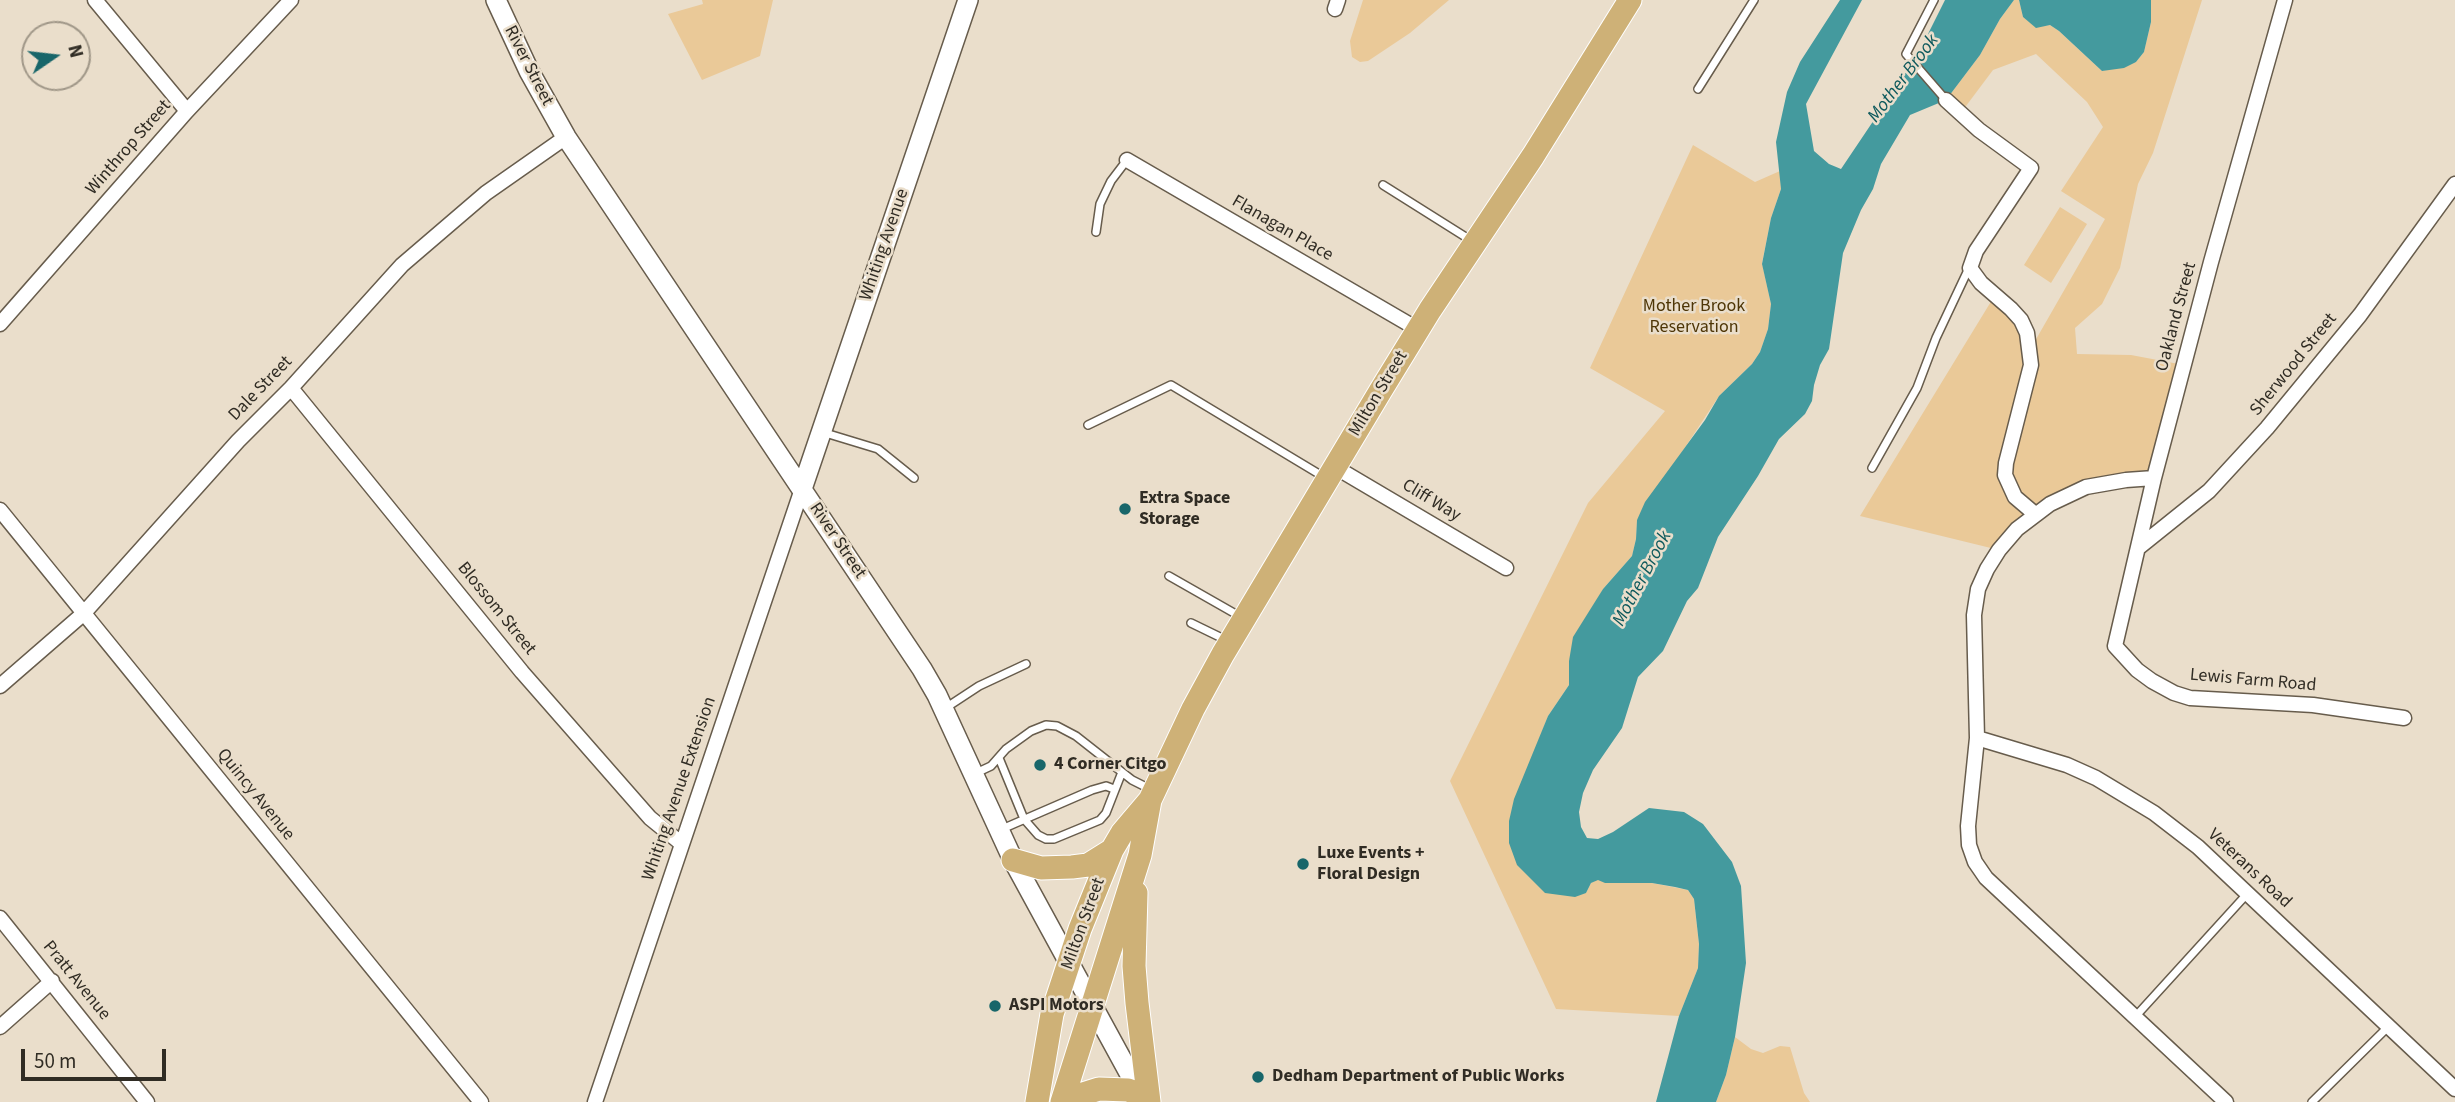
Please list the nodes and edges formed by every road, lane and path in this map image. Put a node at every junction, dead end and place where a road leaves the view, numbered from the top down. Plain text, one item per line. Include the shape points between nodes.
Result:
1 (95, 0) edge
2 (291, 0) edge
3 (496, 0) edge
4 (968, 0) edge
5 (1630, 0) edge
6 (1754, 0) edge
7 (1934, 0) edge
8 (2285, 0) edge
9 (1698, 89) dead end
10 (1945, 100) joint
11 (187, 111) junction
12 (566, 137) junction
13 (1127, 160) joint
14 (2455, 184) edge
15 (1383, 185) dead end
16 (1096, 232) dead end
17 (1476, 244) junction
18 (1970, 268) junction
19 (0, 324) edge
20 (1419, 330) junction
21 (291, 388) junction
22 (1088, 425) dead end
23 (822, 432) junction
24 (1872, 468) dead end
25 (1331, 473) junction
26 (914, 478) dead end
27 (2154, 478) junction
28 (802, 489) junction
29 (0, 510) edge
30 (2035, 514) junction
31 (2138, 548) junction
32 (1506, 568) dead end
33 (1169, 576) dead end
34 (83, 614) junction
35 (1244, 619) junction
36 (1191, 622) dead end
37 (1229, 642) junction
38 (2115, 646) joint
39 (1026, 664) dead end
40 (0, 686) edge
41 (943, 709) junction
42 (2404, 718) dead end
43 (1977, 738) junction
44 (999, 758) junction
45 (1122, 772) junction
46 (972, 775) junction
47 (1114, 789) junction
48 (1152, 796) junction
49 (1024, 819) junction
50 (999, 831) junction
51 (682, 844) junction
52 (1112, 850) junction
53 (1140, 855) junction
54 (1013, 860) junction
55 (2248, 894) junction
56 (0, 918) edge
57 (1069, 963) junction
58 (51, 981) junction
59 (1092, 1003) junction
60 (2135, 1017) junction
61 (2389, 1026) junction
62 (0, 1027) edge
63 (2455, 1089) edge
64 (1145, 1100) edge
65 (147, 1102) edge
66 (481, 1102) edge
67 (595, 1102) edge
68 (1037, 1102) edge
69 (1062, 1102) edge
70 (1068, 1102) edge
71 (2226, 1102) edge
72 (2312, 1102) edge

1 - 11 street
2 - 11 street, Winthrop Street
3 - 12 street, River Street
4 - 23 street, Whiting Avenue
5 - 17 main road, Milton Street
6 - 9 lane
7 - 10 lane via 1906,54
8 - 27 street, Oakland Street
10 - 18 street via 2032,168 1976,251
11 - 19 street, Winthrop Street
12 - 21 street, Dale Street via 486,193 402,265
12 - 28 street, River Street
13 - 16 lane via 1100,204
13 - 20 street, Flanagan Place
14 - 31 street, Sherwood Street via 2360,314 2267,428 2209,491
15 - 17 lane
17 - 20 main road, Milton Street
18 - 24 lane via 1917,388
18 - 30 street via 2021,320 2027,333 2031,365 2005,475 2015,497
20 - 25 main road, Milton Street
21 - 34 street, Dale Street
21 - 51 street, Blossom Street via 522,672 650,818
22 - 25 lane via 1171,385
23 - 26 lane via 877,449
23 - 28 street, Whiting Avenue
25 - 32 street, Cliff Way
25 - 35 main road, Milton Street
27 - 30 street via 2086,487
27 - 31 street, Oakland Street
28 - 41 street, River Street via 922,669
28 - 51 street, Whiting Avenue Extension
29 - 34 street, Quincy Avenue
30 - 43 street via 1999,550 1978,589 1973,640
31 - 38 street, Oakland Street
33 - 35 lane
34 - 40 street, Dale Street
34 - 66 street, Quincy Avenue
35 - 37 main road, Milton Street
36 - 37 lane
37 - 48 main road, Milton Street
38 - 42 street, Lewis Farm Road via 2152,681 2190,698 2313,705
39 - 41 lane
41 - 46 street, River Street
43 - 55 street, Veterans Road via 2067,765 2126,795 2198,847
43 - 60 street via 1968,827 1975,862 1986,878
44 - 45 lane via 1031,731 1057,726
44 - 46 lane
44 - 49 lane
45 - 47 lane
45 - 48 lane
46 - 50 street, River Street
47 - 49 lane via 1092,790
47 - 49 lane via 1101,820 1054,839 1038,835
48 - 52 main road, Milton Street
48 - 53 main road, Milton Street
49 - 50 lane
50 - 54 street, River Street
51 - 67 street, Whiting Avenue Extension
52 - 54 main road via 1072,867 1041,868
52 - 57 main road, Milton Street
53 - 59 main road, Milton Street
53 - 64 main road via 1135,966
54 - 57 street, River Street
55 - 60 lane
55 - 61 street, Veterans Road
56 - 58 street, Pratt Avenue
57 - 59 street, River Street
57 - 68 main road, Milton Street via 1052,1014
58 - 62 street
58 - 65 street, Pratt Avenue
59 - 64 street, River Street
59 - 69 main road, Milton Street
60 - 71 street
61 - 63 street, Veterans Road
61 - 72 lane
64 - 70 main road via 1128,1090 1106,1088

